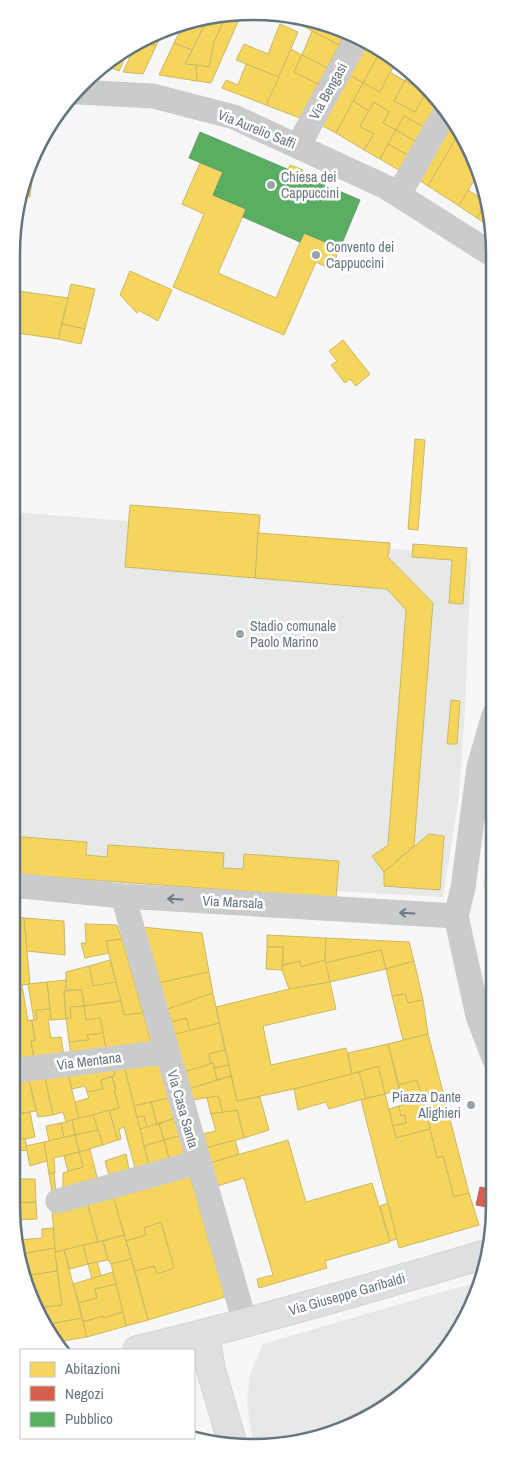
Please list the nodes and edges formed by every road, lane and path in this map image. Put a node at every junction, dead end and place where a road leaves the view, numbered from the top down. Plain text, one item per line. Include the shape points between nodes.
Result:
1 (355, 43) edge
2 (84, 92) edge
3 (442, 117) edge
4 (298, 146) junction
5 (399, 194) junction
6 (486, 250) edge
7 (486, 743) edge
8 (20, 886) edge
9 (123, 896) junction
10 (456, 916) junction
11 (486, 1037) edge
12 (166, 1052) junction
13 (20, 1070) edge
14 (198, 1162) junction
15 (58, 1201) dead end
16 (481, 1255) edge
17 (245, 1323) junction
18 (205, 1334) junction
19 (141, 1349) edge
20 (202, 1374) edge
21 (230, 1438) edge

1 - 4 street, Via Bengasi
2 - 4 street, Via Aurelio Saffi via 154,96 234,117
3 - 5 street
4 - 5 street, Via Aurelio Saffi
5 - 6 street, Via Aurelio Saffi
7 - 10 street via 479,767 463,888
8 - 9 street, Via Marsala
10 -> 9 street, Via Marsala
9 - 12 street, Via Casa Santa
10 - 11 street via 478,1016
12 - 13 street, Via Mentana
12 - 14 street, Via Casa Santa
14 - 15 street
14 - 17 street, Via Casa Santa
16 - 17 main road, Via Giuseppe Garibaldi
17 - 18 main road, Via Giuseppe Garibaldi
18 - 19 main road, Via Giuseppe Garibaldi
18 - 20 main road
20 - 21 main road

